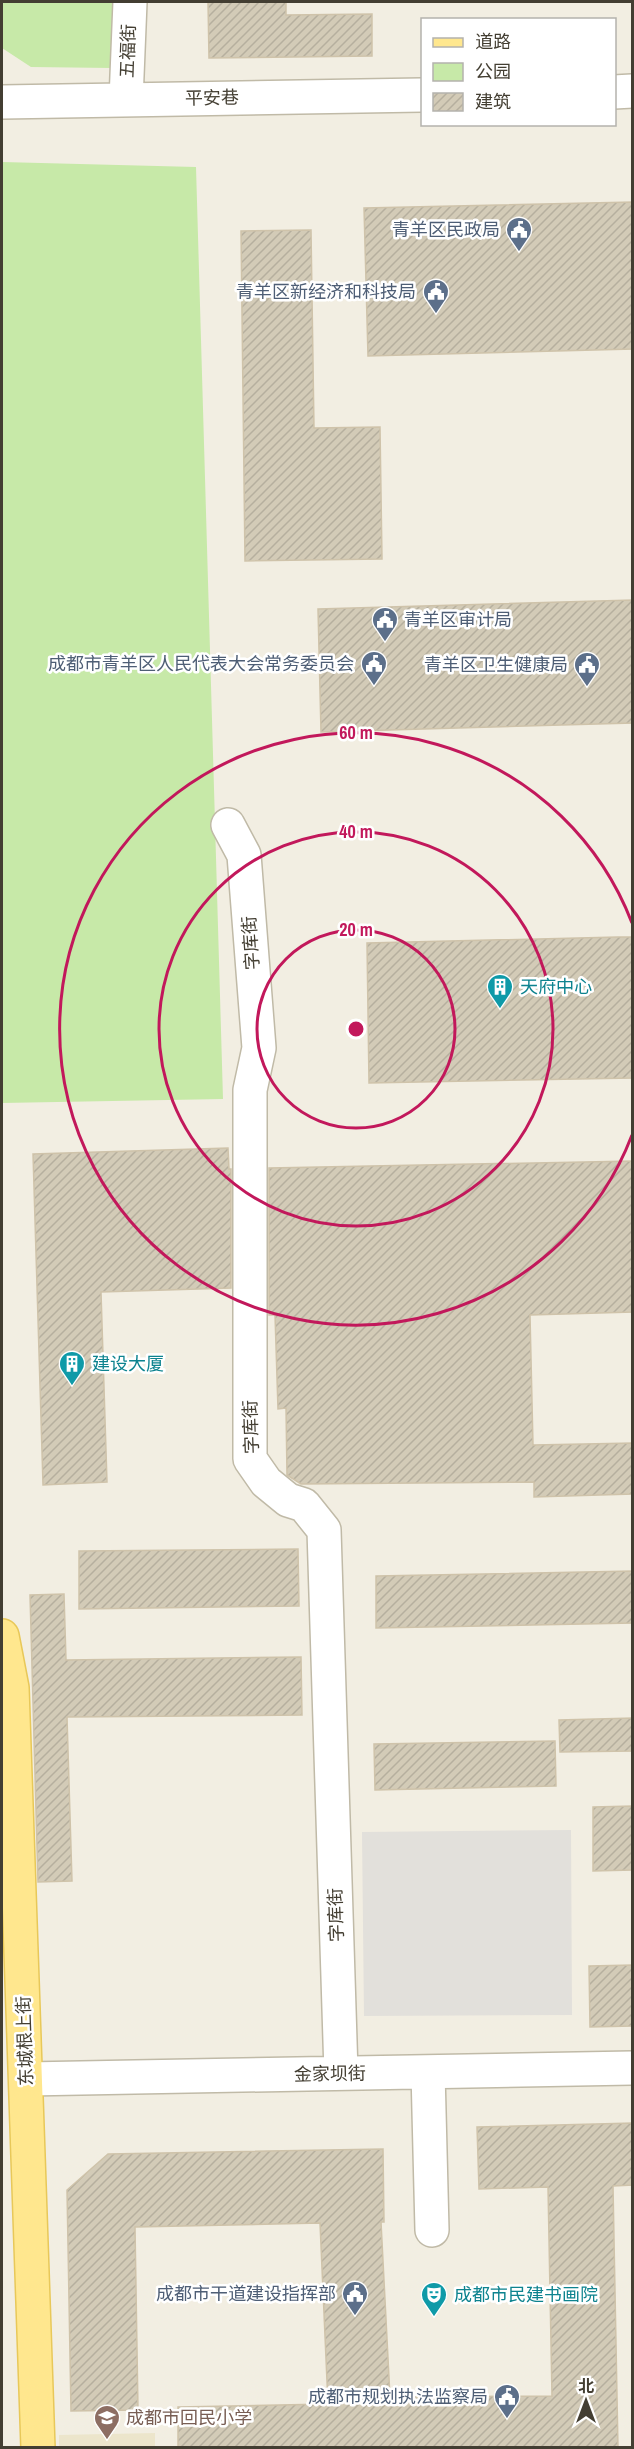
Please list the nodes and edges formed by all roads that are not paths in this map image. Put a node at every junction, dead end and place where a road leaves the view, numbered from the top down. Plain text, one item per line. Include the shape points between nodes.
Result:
1 (130, 2) edge
2 (633, 91) edge
3 (616, 92) edge
4 (421, 95) edge
5 (126, 100) junction
6 (2, 102) edge
7 (228, 825) dead end
8 (2, 1636) edge
9 (633, 2068) edge
10 (429, 2072) junction
11 (341, 2073) junction
12 (27, 2079) junction
13 (432, 2230) dead end
14 (38, 2448) edge

1 - 5 street, 五福街
2 - 3 street
4 - 5 street, 平安巷
5 - 6 street, 平安巷
7 - 11 street, 字库街 via 244,855 259,1048 250,1090 250,1459 266,1482 288,1500 304,1505 324,1530
8 - 12 main road, 东城根上街 via 12,1688
9 - 10 street, 金家坝街
10 - 11 street, 金家坝街
10 - 13 street
11 - 12 street, 金家坝街
12 - 14 main road, 东城根上街

